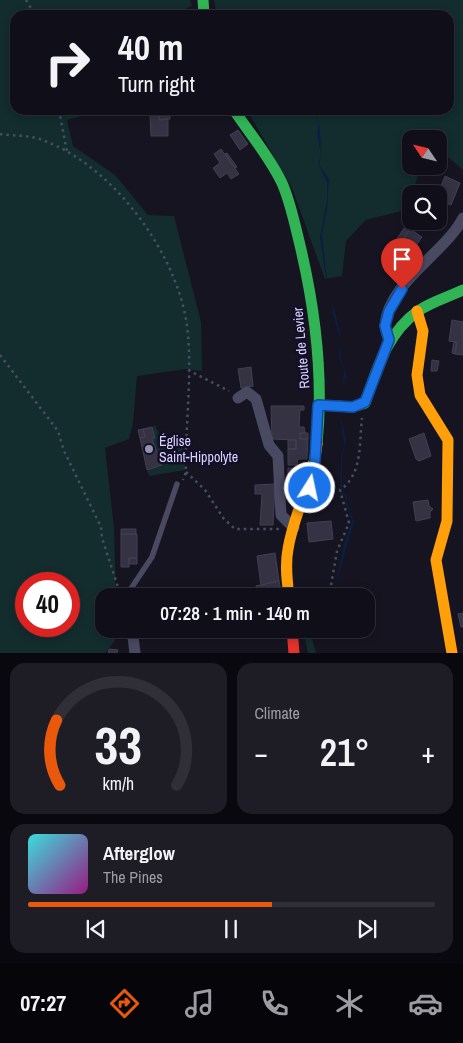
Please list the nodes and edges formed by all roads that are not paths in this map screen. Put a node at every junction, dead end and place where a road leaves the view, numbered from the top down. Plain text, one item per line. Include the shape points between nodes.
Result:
1 (238, 115) edge
2 (463, 218) edge
3 (463, 290) edge
4 (417, 312) junction
5 (389, 340) junction
6 (238, 398) road end
7 (318, 405) junction
8 (177, 484) dead end
9 (294, 528) junction
10 (132, 588) edge
11 (288, 588) edge
12 (133, 638) edge
13 (293, 638) edge
14 (135, 653) edge
15 (294, 653) edge
16 (452, 653) edge

1 - 7 street, Route de Levier via 256,139 286,192 309,278 320,361
2 - 5 street via 458,228 420,267 397,297 385,326
3 - 4 street
4 - 5 street
4 - 16 street via 422,331 417,375 420,395 448,440 447,521 436,560
5 - 7 street via 365,402 353,407
6 - 9 street via 247,392 256,399 266,439 278,456 281,515
7 - 9 street, Route de Levier via 310,488
8 - 10 lane via 152,557
9 - 11 street, Route de Levier via 286,562
12 - 14 street
13 - 15 street

